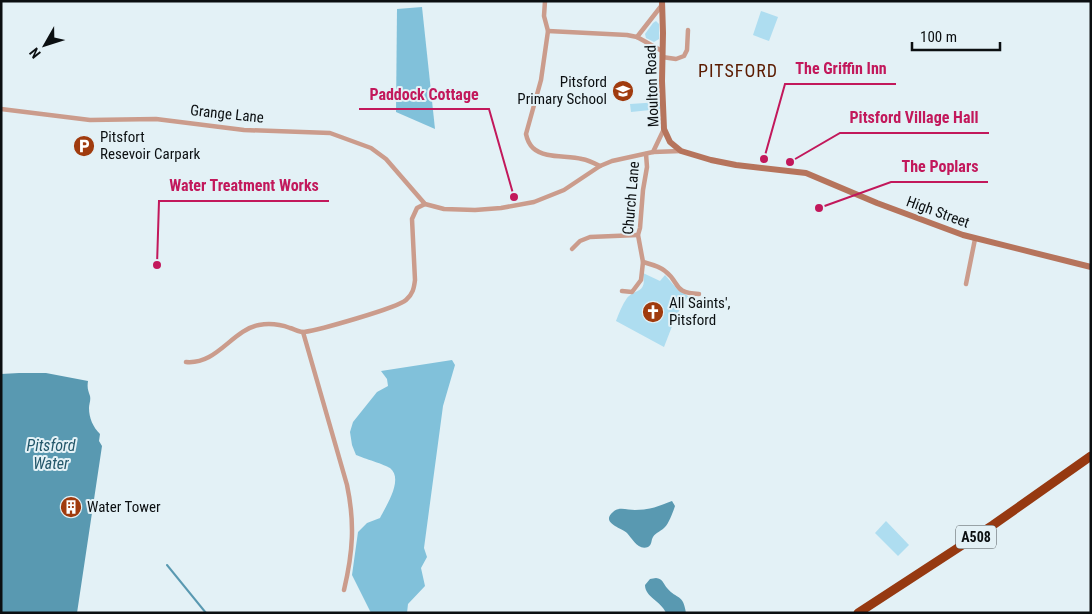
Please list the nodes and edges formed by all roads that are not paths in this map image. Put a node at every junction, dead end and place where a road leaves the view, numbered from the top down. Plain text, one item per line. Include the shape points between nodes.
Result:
1 (545, 1) edge
2 (662, 3) edge
3 (688, 30) dead end
4 (548, 32) junction
5 (637, 37) junction
6 (662, 54) junction
7 (1, 109) edge
8 (664, 129) junction
9 (681, 151) junction
10 (653, 152) junction
11 (646, 154) junction
12 (600, 166) junction
13 (425, 204) junction
14 (638, 235) junction
15 (975, 239) junction
16 (572, 249) dead end
17 (643, 262) junction
18 (1091, 267) edge
19 (966, 284) dead end
20 (622, 291) dead end
21 (699, 294) dead end
22 (303, 332) junction
23 (186, 362) dead end
24 (1091, 456) edge
25 (344, 590) dead end
26 (858, 613) edge

1 - 4 street
2 - 5 street
2 - 6 street, Moulton Road
3 - 6 street via 684,56 676,60
4 - 5 street
4 - 12 street via 541,80 526,134 528,142 540,152 583,159
5 - 6 street
6 - 8 street, Moulton Road
7 - 13 street, Grange Lane via 90,120 156,119 244,130 330,133 371,148
8 - 9 street, Moulton Road via 670,142
8 - 10 street
9 - 10 street
9 - 15 street, High Street via 736,165 806,173 886,207
10 - 11 street
11 - 12 street
11 - 14 street, Church Lane
12 - 13 street via 564,190 534,202 474,210 444,209
13 - 22 street via 417,208 412,219 415,280 411,295 387,309
14 - 16 street via 590,236
14 - 17 street, Church Lane
15 - 18 street, High Street
15 - 19 street
17 - 20 street, Church Lane via 641,280 636,288 632,292
17 - 21 street via 666,272 687,293
22 - 23 street via 277,324 256,326 209,357
22 - 25 street via 352,508 351,554
24 - 26 highway, A508

